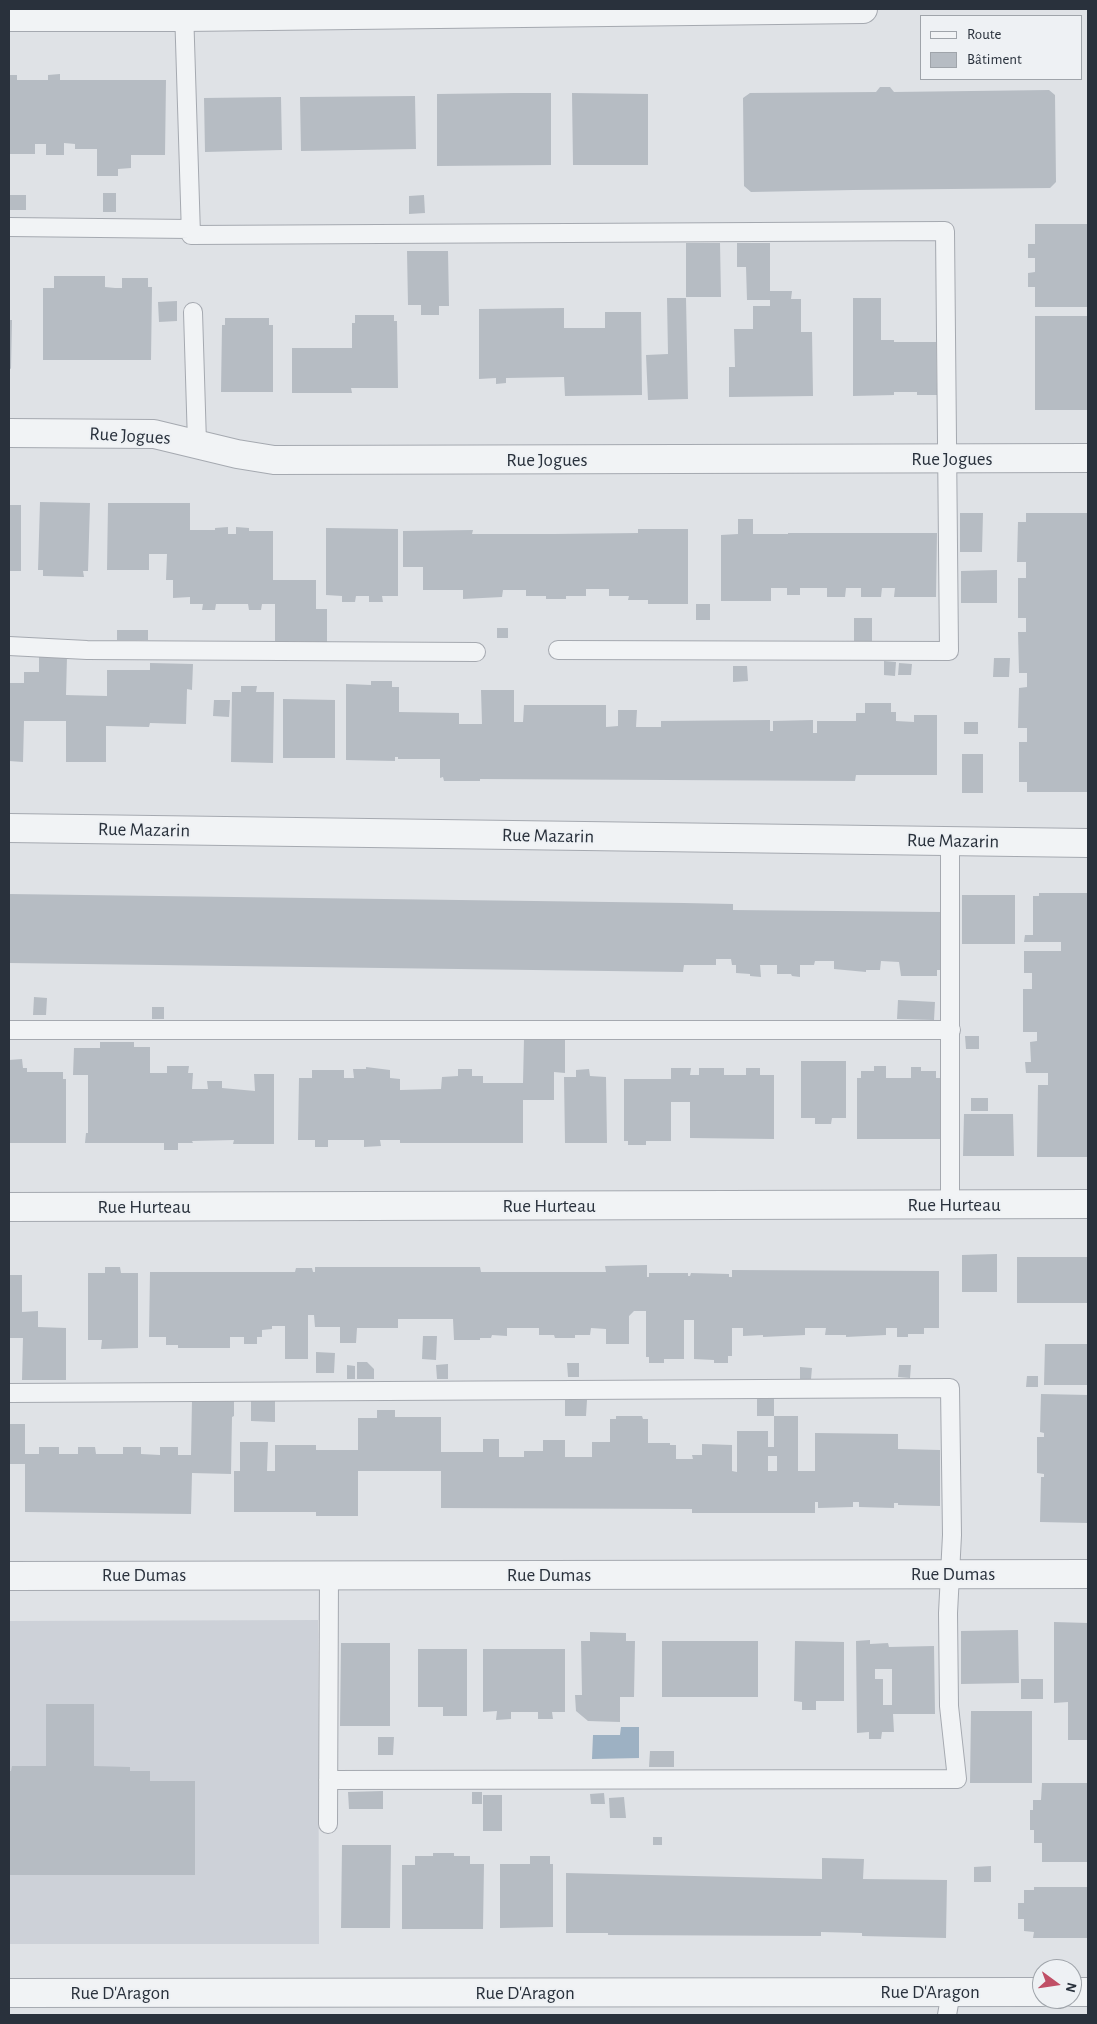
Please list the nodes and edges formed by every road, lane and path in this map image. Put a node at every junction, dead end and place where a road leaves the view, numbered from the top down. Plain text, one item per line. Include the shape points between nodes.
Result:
1 (863, 9) edge
2 (184, 13) edge
3 (9, 17) edge
4 (9, 227) edge
5 (190, 229) junction
6 (193, 312) dead end
7 (9, 433) edge
8 (197, 444) junction
9 (1088, 458) edge
10 (948, 460) junction
11 (9, 646) edge
12 (558, 650) dead end
13 (476, 652) dead end
14 (9, 828) edge
15 (950, 841) junction
16 (1088, 843) edge
17 (9, 1030) edge
18 (951, 1030) junction
19 (1088, 1204) edge
20 (950, 1205) junction
21 (9, 1207) edge
22 (9, 1393) edge
23 (950, 1574) junction
24 (1088, 1574) edge
25 (329, 1575) junction
26 (9, 1576) edge
27 (328, 1780) junction
28 (328, 1824) dead end
29 (9, 1993) edge
30 (1032, 1993) edge
31 (949, 2004) edge

1 - 2 street
2 - 3 street
2 - 5 lane
4 - 5 lane
5 - 10 lane via 191,235 945,231
6 - 8 lane
7 - 8 street, Rue Jogues via 154,434
8 - 10 street, Rue Jogues via 274,460
9 - 10 street, Rue Jogues
10 - 12 lane via 949,651
11 - 13 lane via 87,650
14 - 15 street, Rue Mazarin
15 - 16 street, Rue Mazarin
15 - 18 lane
17 - 18 lane
18 - 20 lane
19 - 20 street, Rue Hurteau
20 - 21 street, Rue Hurteau
22 - 23 lane via 950,1388
23 - 24 street, Rue Dumas
23 - 25 street, Rue Dumas
23 - 27 lane via 949,1706 957,1779
25 - 26 street, Rue Dumas
25 - 27 lane
27 - 28 lane
29 - 31 street, Rue D'Aragon
30 - 31 street, Rue D'Aragon

